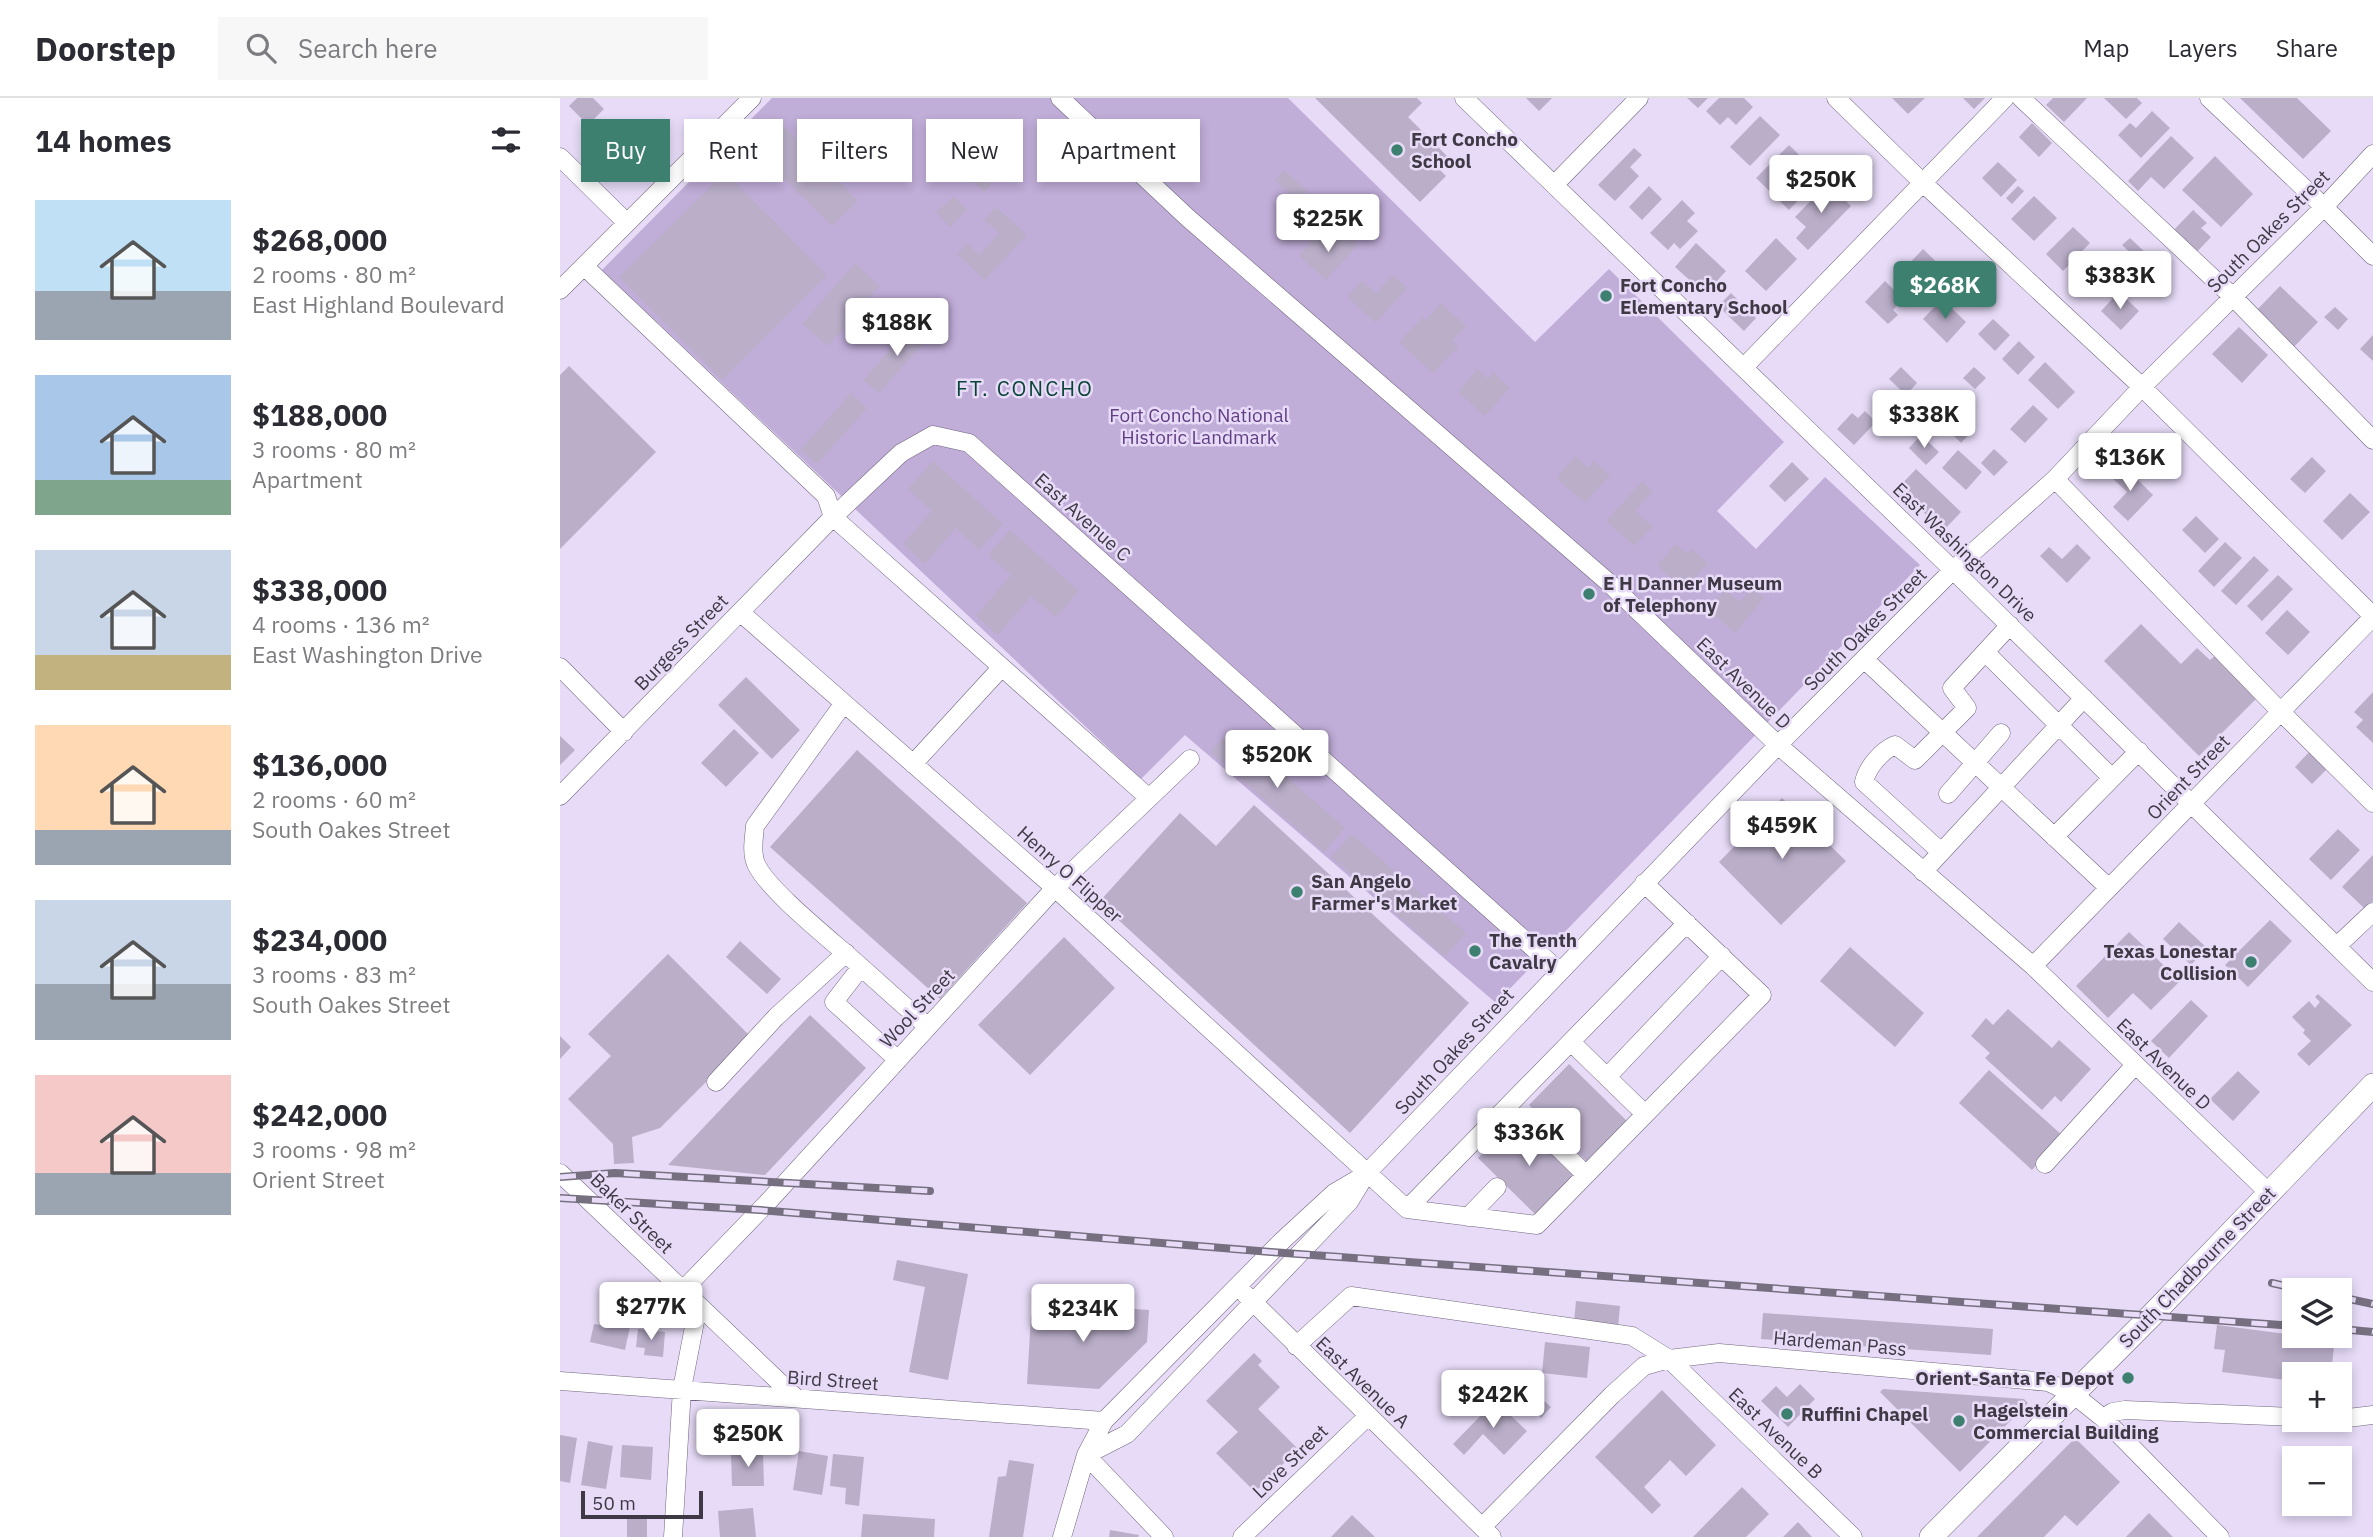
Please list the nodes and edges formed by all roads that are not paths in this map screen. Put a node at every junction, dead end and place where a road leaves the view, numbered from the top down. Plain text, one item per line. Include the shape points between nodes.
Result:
1 (752, 98) edge
2 (1060, 98) edge
3 (1464, 98) edge
4 (1836, 98) edge
5 (2005, 98) edge
6 (2021, 98) edge
7 (2209, 98) edge
8 (1637, 99) edge
9 (2373, 154) edge
10 (560, 157) edge
11 (1922, 182) junction
12 (1554, 185) junction
13 (2324, 207) junction
14 (626, 222) junction
15 (2373, 256) edge
16 (584, 266) junction
17 (560, 290) edge
18 (2233, 297) junction
19 (1744, 367) junction
20 (2142, 387) junction
21 (2373, 440) edge
22 (2055, 479) junction
23 (834, 517) junction
24 (1954, 570) junction
25 (740, 612) junction
26 (2373, 617) edge
27 (2010, 625) junction
28 (1985, 652) junction
29 (1864, 659) junction
30 (560, 667) edge
31 (1001, 668) junction
32 (2084, 698) junction
33 (844, 703) junction
34 (2281, 712) junction
35 (2059, 725) junction
36 (1942, 731) junction
37 (624, 732) junction
38 (2001, 733) dead end
39 (1778, 745) junction
40 (2139, 751) junction
41 (1190, 760) dead end
42 (1976, 762) junction
43 (913, 764) junction
44 (2112, 778) junction
45 (1864, 782) junction
46 (2001, 786) junction
47 (1948, 794) dead end
48 (560, 796) edge
49 (1149, 799) junction
50 (1844, 803) junction
51 (2192, 803) junction
52 (2373, 803) edge
53 (2054, 837) junction
54 (1941, 852) junction
55 (1923, 872) junction
56 (1644, 883) junction
57 (1055, 888) junction
58 (2109, 888) junction
59 (2373, 912) edge
60 (1687, 923) junction
61 (2337, 946) junction
62 (846, 953) junction
63 (1722, 957) junction
64 (861, 967) junction
65 (2033, 967) junction
66 (1559, 971) junction
67 (2373, 982) edge
68 (928, 1027) junction
69 (1571, 1042) junction
70 (898, 1060) junction
71 (2135, 1065) junction
72 (1607, 1077) junction
73 (716, 1082) dead end
74 (2373, 1085) edge
75 (1645, 1114) junction
76 (1534, 1124) dead end
77 (2045, 1164) dead end
78 (560, 1172) edge
79 (1366, 1174) junction
80 (1586, 1175) junction
81 (1497, 1187) dead end
82 (2268, 1192) junction
83 (1408, 1209) junction
84 (1468, 1217) junction
85 (1236, 1286) junction
86 (682, 1291) junction
87 (1253, 1302) junction
88 (698, 1306) junction
89 (1296, 1346) junction
90 (1669, 1359) junction
91 (560, 1381) edge
92 (682, 1389) junction
93 (2073, 1394) junction
94 (796, 1398) junction
95 (2373, 1415) edge
96 (1368, 1416) junction
97 (2282, 1417) edge
98 (2104, 1418) junction
99 (2352, 1418) edge
100 (1104, 1421) junction
101 (1086, 1455) junction
102 (1487, 1532) edge
103 (673, 1537) edge
104 (1062, 1537) edge
105 (1164, 1537) edge
106 (1242, 1537) edge
107 (1853, 1537) edge
108 (1931, 1537) edge
109 (2220, 1537) edge

1 - 14 street
2 - 39 street, East Avenue D via 1188,218 1608,582
3 - 12 street, East Washington Drive
4 - 11 street
5 - 11 street
6 - 18 street
7 - 13 street
8 - 12 street
9 - 13 street, South Oakes Street
10 - 14 street
11 - 19 street
11 - 20 street
12 - 19 street, East Washington Drive
13 - 15 street
13 - 18 street, South Oakes Street
14 - 16 street
16 - 17 street
16 - 23 street via 826,496
18 - 20 street, South Oakes Street
18 - 21 street
19 - 24 street, East Washington Drive
20 - 22 street, South Oakes Street
20 - 26 street
22 - 24 street, South Oakes Street
22 - 34 street
23 - 25 street, Burgess Street
23 - 31 street
23 - 66 street, East Avenue C via 901,453 933,435 969,443
24 - 27 street, East Washington Drive
24 - 29 street, South Oakes Street
25 - 33 street, Henry O Flipper
25 - 37 street, Burgess Street
26 - 34 street, Orient Street
27 - 28 street
27 - 32 street, East Washington Drive
28 - 35 street
28 - 36 street via 1952,688 1967,708
29 - 36 street
29 - 39 street, South Oakes Street
30 - 37 street
31 - 43 street
31 - 49 street
32 - 35 street
32 - 40 street, East Washington Drive
33 - 43 street, Henry O Flipper
33 - 62 street via 755,826 753,849 755,863 771,886
34 - 51 street, Orient Street
34 - 52 street
35 - 44 street
35 - 46 street
36 - 42 street
36 - 45 street via 1915,760 1895,745 1888,748
37 - 48 street, Burgess Street
38 - 42 street
39 - 50 street, East Avenue D
39 - 56 street, South Oakes Street
40 - 44 street
40 - 51 street, East Washington Drive
41 - 49 street, Wool Street
42 - 46 street
42 - 47 street
43 - 57 street, Henry O Flipper
44 - 53 street
45 - 50 street
45 - 54 street
46 - 53 street
46 - 54 street
49 - 57 street, Wool Street
50 - 55 street, East Avenue D
51 - 58 street, Orient Street
51 - 61 street, East Washington Drive
53 - 58 street
54 - 55 street
55 - 65 street, East Avenue D
56 - 60 street
56 - 66 street, South Oakes Street
57 - 68 street, Wool Street
57 - 79 street, Henry O Flipper
58 - 65 street, Orient Street
59 - 61 street
60 - 63 street
60 - 69 street
61 - 67 street, East Washington Drive
62 - 64 street
62 - 73 street via 776,1017
63 - 72 street
63 - 75 street via 1762,995
64 - 68 street
64 - 70 street via 834,1002
65 - 71 street, East Avenue D
66 - 79 street, South Oakes Street
68 - 70 street, Wool Street
69 - 72 street
69 - 83 street
70 - 86 street, Wool Street
71 - 77 street
71 - 82 street, East Avenue D
72 - 75 street
74 - 82 main road, South Chadbourne Street
75 - 80 street
76 - 80 street
78 - 86 street, Baker Street
79 - 83 street, Henry O Flipper
79 - 85 street, South Oakes Street via 1334,1193
79 - 87 street, South Oakes Street via 1349,1202
80 - 84 street via 1537,1225
81 - 84 street
82 - 93 main road, South Chadbourne Street
83 - 84 street
85 - 87 street, East Avenue A
85 - 100 street, South Oakes Street
86 - 88 street, Baker Street
87 - 89 street, East Avenue A
87 - 101 street, South Oakes Street via 1127,1434
88 - 92 street
88 - 94 street, Baker Street
89 - 90 street, East Avenue B via 1351,1296 1632,1336
89 - 96 street, East Avenue A
90 - 93 street, Hardeman Pass via 1732,1354 2048,1382
90 - 102 street, Hardeman Pass via 1644,1366 1612,1395
90 - 107 street, East Avenue B
91 - 92 street, Bird Street
92 - 94 street, Bird Street
92 - 103 street
93 - 98 street, Hardeman Pass
93 - 108 main road, South Chadbourne Street
94 - 100 street, Bird Street
95 - 99 street
96 - 102 street, East Avenue A
96 - 106 street, Love Street
97 - 98 street via 2125,1410
98 - 109 street, Hardeman Pass
100 - 101 street, South Oakes Street
101 - 104 street, South Oakes Street
101 - 105 street

